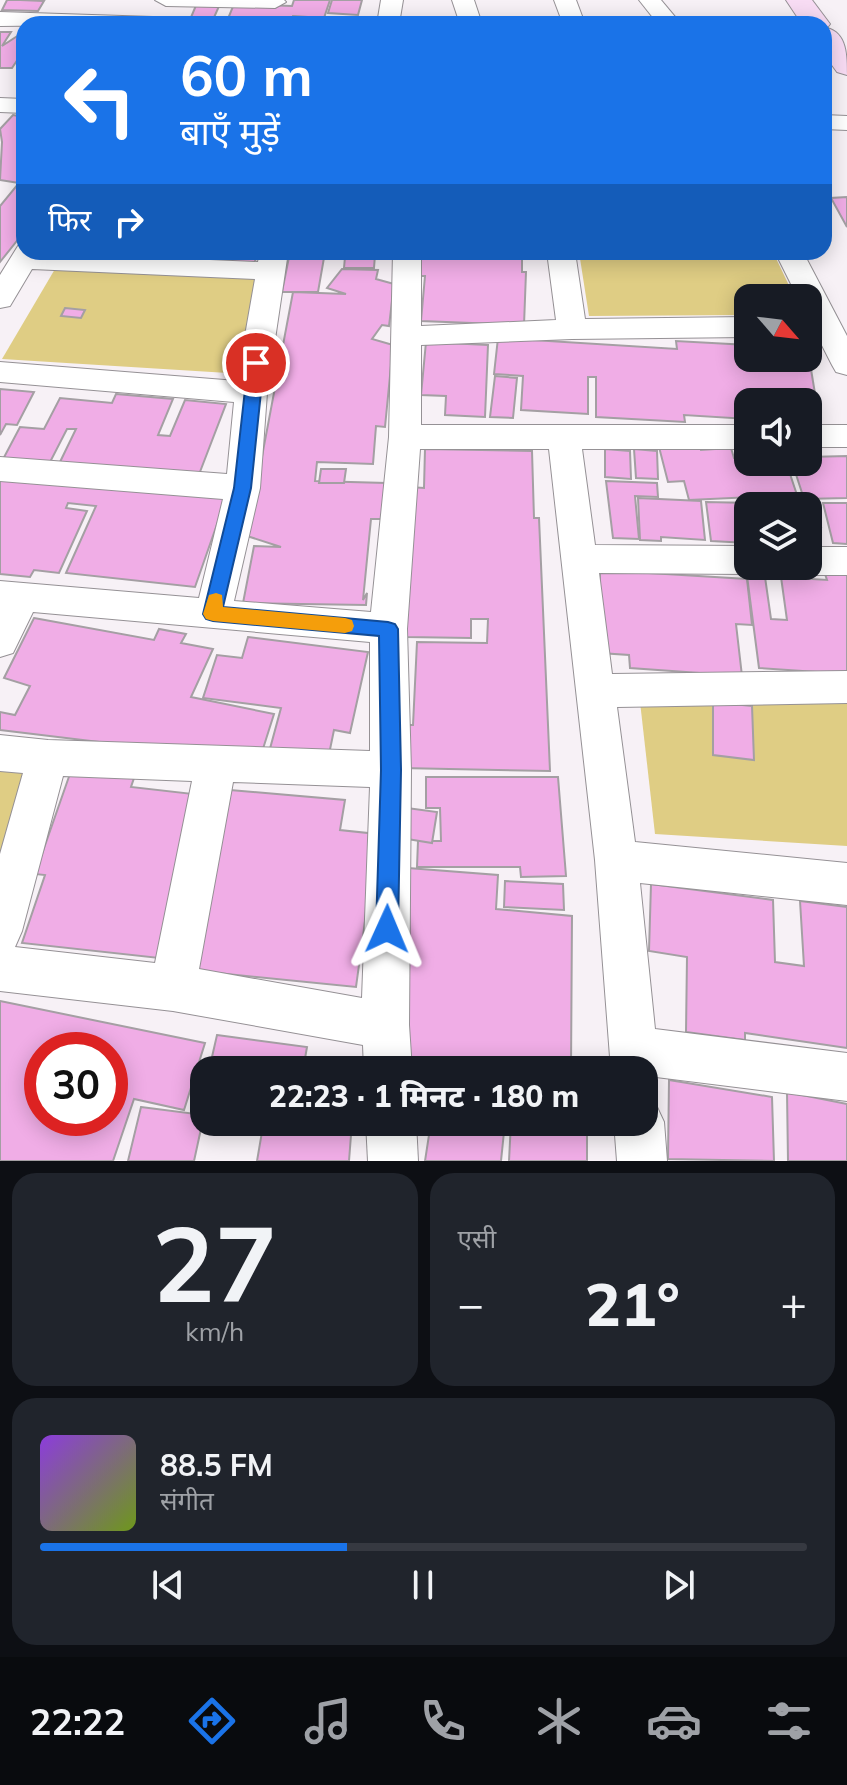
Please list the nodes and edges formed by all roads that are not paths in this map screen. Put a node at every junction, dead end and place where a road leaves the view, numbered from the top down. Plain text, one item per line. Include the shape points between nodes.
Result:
1 (166, 0) edge
2 (192, 0) edge
3 (650, 0) edge
4 (828, 0) edge
5 (275, 2) dead end
6 (663, 16) edge
7 (847, 26) edge
8 (832, 46) edge
9 (847, 66) edge
10 (23, 260) edge
11 (190, 260) edge
12 (407, 260) edge
13 (562, 260) edge
14 (792, 260) edge
15 (272, 262) edge
16 (802, 284) edge
17 (0, 299) edge
18 (734, 327) edge
19 (572, 329) junction
20 (822, 331) edge
21 (407, 336) junction
22 (847, 365) edge
23 (0, 372) edge
24 (251, 393) junction
25 (822, 436) edge
26 (847, 436) edge
27 (405, 437) junction
28 (564, 437) junction
29 (734, 437) edge
30 (0, 469) edge
31 (243, 488) junction
32 (577, 559) junction
33 (734, 560) edge
34 (822, 561) edge
35 (847, 561) edge
36 (11, 596) edge
37 (213, 614) junction
38 (388, 629) junction
39 (0, 642) edge
40 (847, 687) edge
41 (595, 691) junction
42 (0, 753) edge
43 (48, 758) junction
44 (216, 764) junction
45 (391, 770) junction
46 (616, 860) junction
47 (847, 884) edge
48 (0, 931) edge
49 (0, 968) edge
50 (173, 988) junction
51 (385, 1025) junction
52 (387, 1056) edge
53 (634, 1056) edge
54 (658, 1062) edge
55 (847, 1077) edge
56 (392, 1136) edge
57 (640, 1136) edge
58 (393, 1161) edge
59 (642, 1161) edge

1 - 2 street
2 - 5 street
3 - 6 street
4 - 7 main road
8 - 9 main road
10 - 17 street
11 - 15 street
12 - 21 street
13 - 19 street
14 - 16 street
15 - 24 street
18 - 19 street
19 - 21 street
20 - 22 street
21 - 27 street
23 - 24 street
24 - 31 street
25 - 26 street
27 - 28 street
27 - 38 street
28 - 29 street
28 - 32 street
30 - 31 street
31 - 37 street
32 - 33 street
32 - 41 street
34 - 35 street
36 - 37 street
36 - 39 street
37 - 38 street
38 - 45 street
40 - 41 street
41 - 46 street
42 - 43 street
43 - 44 street
43 - 48 street
44 - 45 street
44 - 50 street
45 - 51 street
46 - 47 street
46 - 53 street
49 - 50 street
50 - 51 street
51 - 52 street
54 - 55 street
56 - 58 street
57 - 59 street

